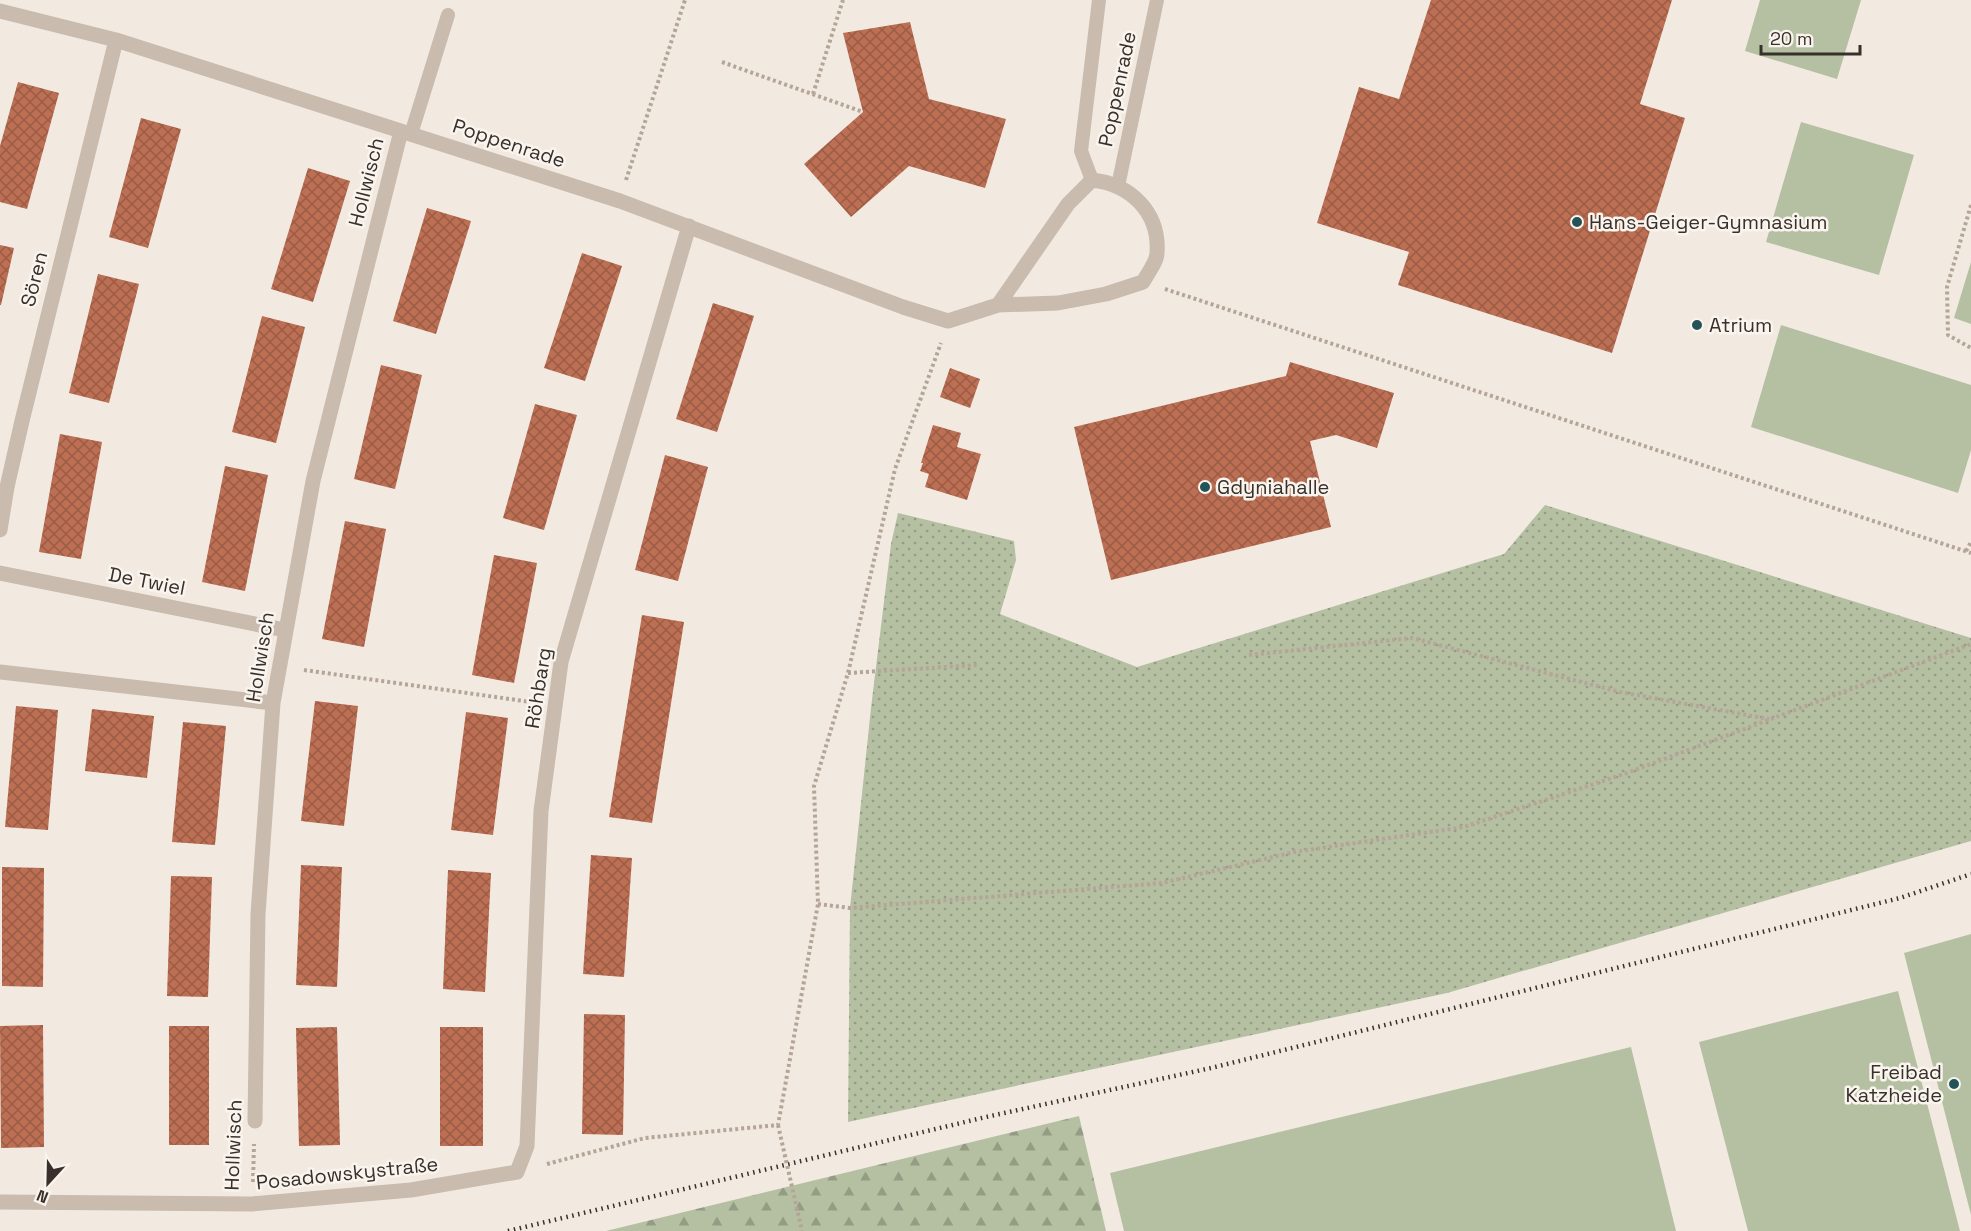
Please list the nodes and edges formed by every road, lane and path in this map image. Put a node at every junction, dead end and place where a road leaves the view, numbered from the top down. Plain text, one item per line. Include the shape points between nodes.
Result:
1 (686, 0) edge
2 (843, 0) edge
3 (1100, 0) edge
4 (1157, 0) edge
5 (0, 11) edge
6 (448, 15) dead end
7 (116, 40) junction
8 (722, 62) dead end
9 (813, 94) junction
10 (863, 112) dead end
11 (406, 132) junction
12 (1092, 180) junction
13 (1118, 186) junction
14 (620, 201) junction
15 (1971, 206) edge
16 (689, 226) junction
17 (1143, 282) junction
18 (998, 305) junction
19 (948, 321) junction
20 (1971, 348) edge
21 (0, 530) edge
22 (1971, 542) edge
23 (1969, 552) edge
24 (0, 573) edge
25 (285, 630) junction
26 (1971, 644) edge
27 (1249, 655) dead end
28 (978, 664) dead end
29 (280, 667) junction
30 (0, 672) edge
31 (848, 673) junction
32 (273, 703) junction
33 (555, 706) junction
34 (1770, 719) junction
35 (818, 904) junction
36 (255, 1121) joint
37 (778, 1125) junction
38 (517, 1172) junction
39 (0, 1202) edge
40 (252, 1204) junction
41 (802, 1231) edge

1 - 14 path
2 - 9 path
3 - 12 lane via 1081,151
4 - 13 lane, Poppenrade
5 - 7 street, Poppenrade
6 - 11 lane
7 - 11 street, Poppenrade
7 - 21 street, Sören via 24,409
8 - 9 path
9 - 10 path
11 - 14 street, Poppenrade
11 - 25 street, Hollwisch via 313,481
12 - 13 street
12 - 18 street via 1068,204
13 - 17 street via 1139,200 1154,224 1157,254
14 - 16 street, Poppenrade
15 - 20 path via 1947,287 1948,335
16 - 19 street, Poppenrade
16 - 33 street, Röhbarg via 561,662
17 - 18 street via 1058,303
17 - 23 path
18 - 19 street
19 - 31 path via 895,469
22 - 23 path
24 - 25 street, De Twiel
25 - 29 street, Hollwisch
26 - 34 path
27 - 34 path via 1412,638 1620,692
28 - 31 path
29 - 32 street, Hollwisch
29 - 33 path
30 - 32 street
31 - 35 path via 814,786
32 - 36 street, Hollwisch via 258,914
33 - 38 street, Röhbarg via 541,811 526,1146
34 - 35 path via 1627,773 1464,827 1294,852 1162,883 850,908
35 - 37 path
36 - 40 path, Hollwisch
37 - 38 path via 645,1138
37 - 41 path, bridge
38 - 40 street, Posadowskystraße via 411,1190
39 - 40 street, Posadowskystraße

